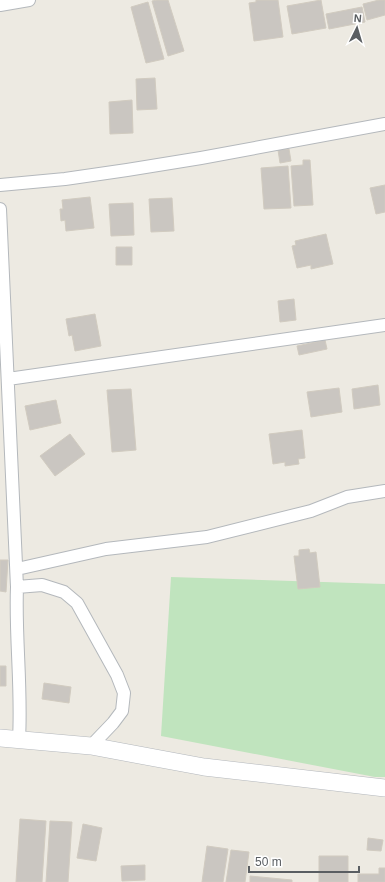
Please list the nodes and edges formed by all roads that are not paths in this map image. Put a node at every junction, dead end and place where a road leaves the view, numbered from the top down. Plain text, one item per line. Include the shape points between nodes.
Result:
1 (29, 0) edge
2 (0, 5) edge
3 (385, 124) edge
4 (0, 185) edge
5 (0, 209) edge
6 (1, 260) edge
7 (385, 325) edge
8 (8, 379) junction
9 (385, 491) edge
10 (16, 569) junction
11 (17, 587) junction
12 (0, 738) edge
13 (18, 738) junction
14 (90, 746) junction
15 (385, 788) edge

1 - 2 street
3 - 4 street via 126,170
5 - 6 street
6 - 8 street
7 - 8 street
8 - 10 street
9 - 10 street via 347,497 311,511 206,537 106,549
10 - 11 street
11 - 13 street via 20,714
11 - 14 street via 42,585 64,592 77,603 117,675 124,693 122,711 114,723
12 - 13 main road
13 - 14 main road
14 - 15 main road via 204,767

